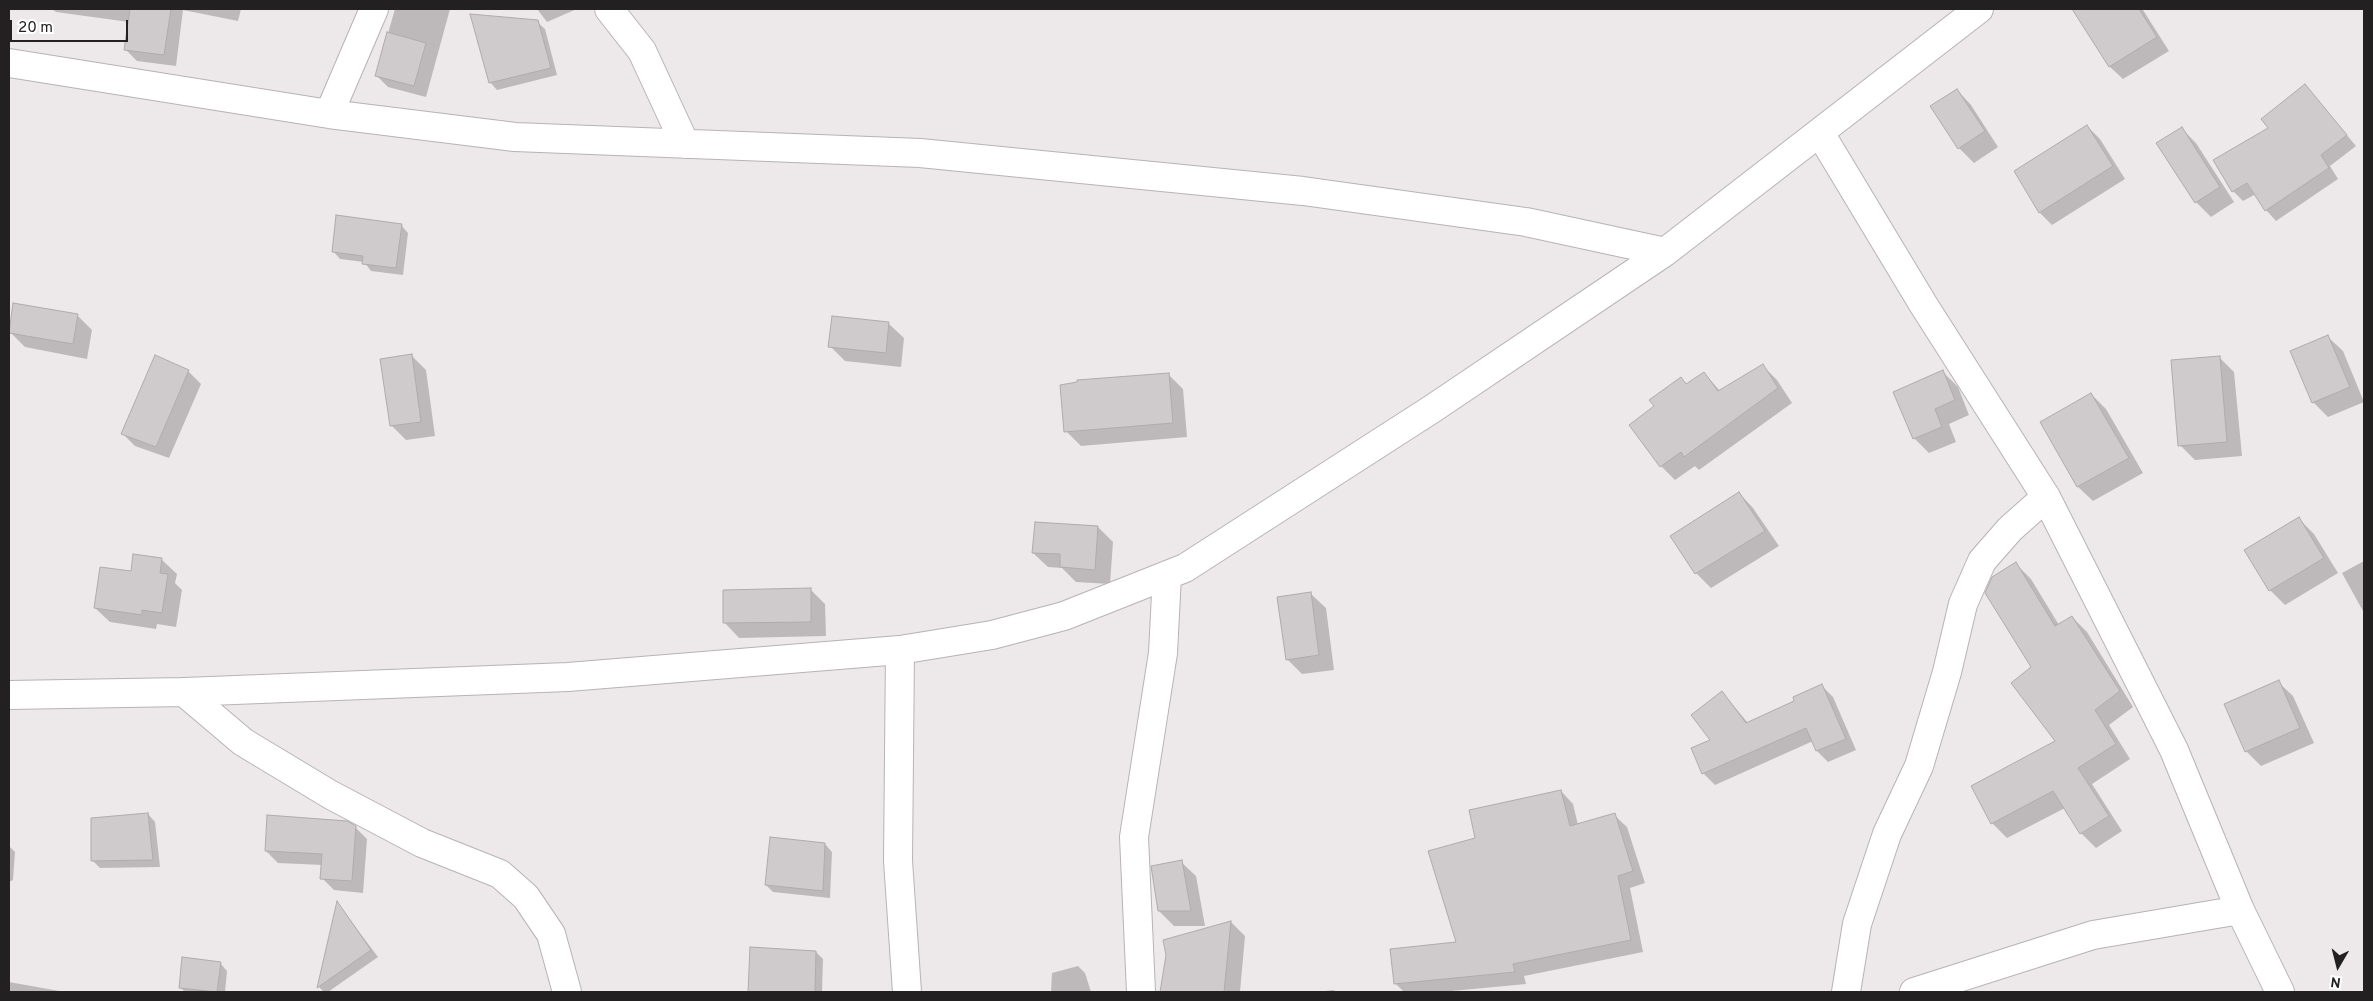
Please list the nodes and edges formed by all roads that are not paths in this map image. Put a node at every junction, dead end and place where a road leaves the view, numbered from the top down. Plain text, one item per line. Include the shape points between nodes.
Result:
1 (374, 9) edge
2 (609, 9) edge
3 (1980, 9) edge
4 (9, 63) edge
5 (329, 114) junction
6 (1820, 133) junction
7 (685, 144) junction
8 (1665, 252) junction
9 (2046, 497) junction
10 (1167, 574) junction
11 (900, 650) junction
12 (184, 692) junction
13 (9, 695) edge
14 (2240, 910) junction
15 (567, 992) edge
16 (907, 992) edge
17 (1141, 992) edge
18 (1846, 992) edge
19 (1914, 992) edge
20 (2280, 992) edge

1 - 5 street
2 - 7 street via 642,51
3 - 6 street
4 - 5 street
5 - 7 street via 514,137
6 - 8 street
6 - 9 street via 1922,304
7 - 8 street via 920,153 1303,191 1526,222
8 - 10 street via 1269,515 1185,568
9 - 14 street via 2174,750
9 - 18 street via 2010,529 1982,561 1963,604 1919,766 1887,834 1857,924
10 - 11 street via 1064,616 992,635
10 - 17 street via 1163,653 1134,837
11 - 12 street via 568,676
11 - 16 street via 898,861
12 - 13 street
12 - 15 street via 243,742 331,795 422,843 500,874 526,897 551,934
14 - 19 street via 2093,935
14 - 20 street

